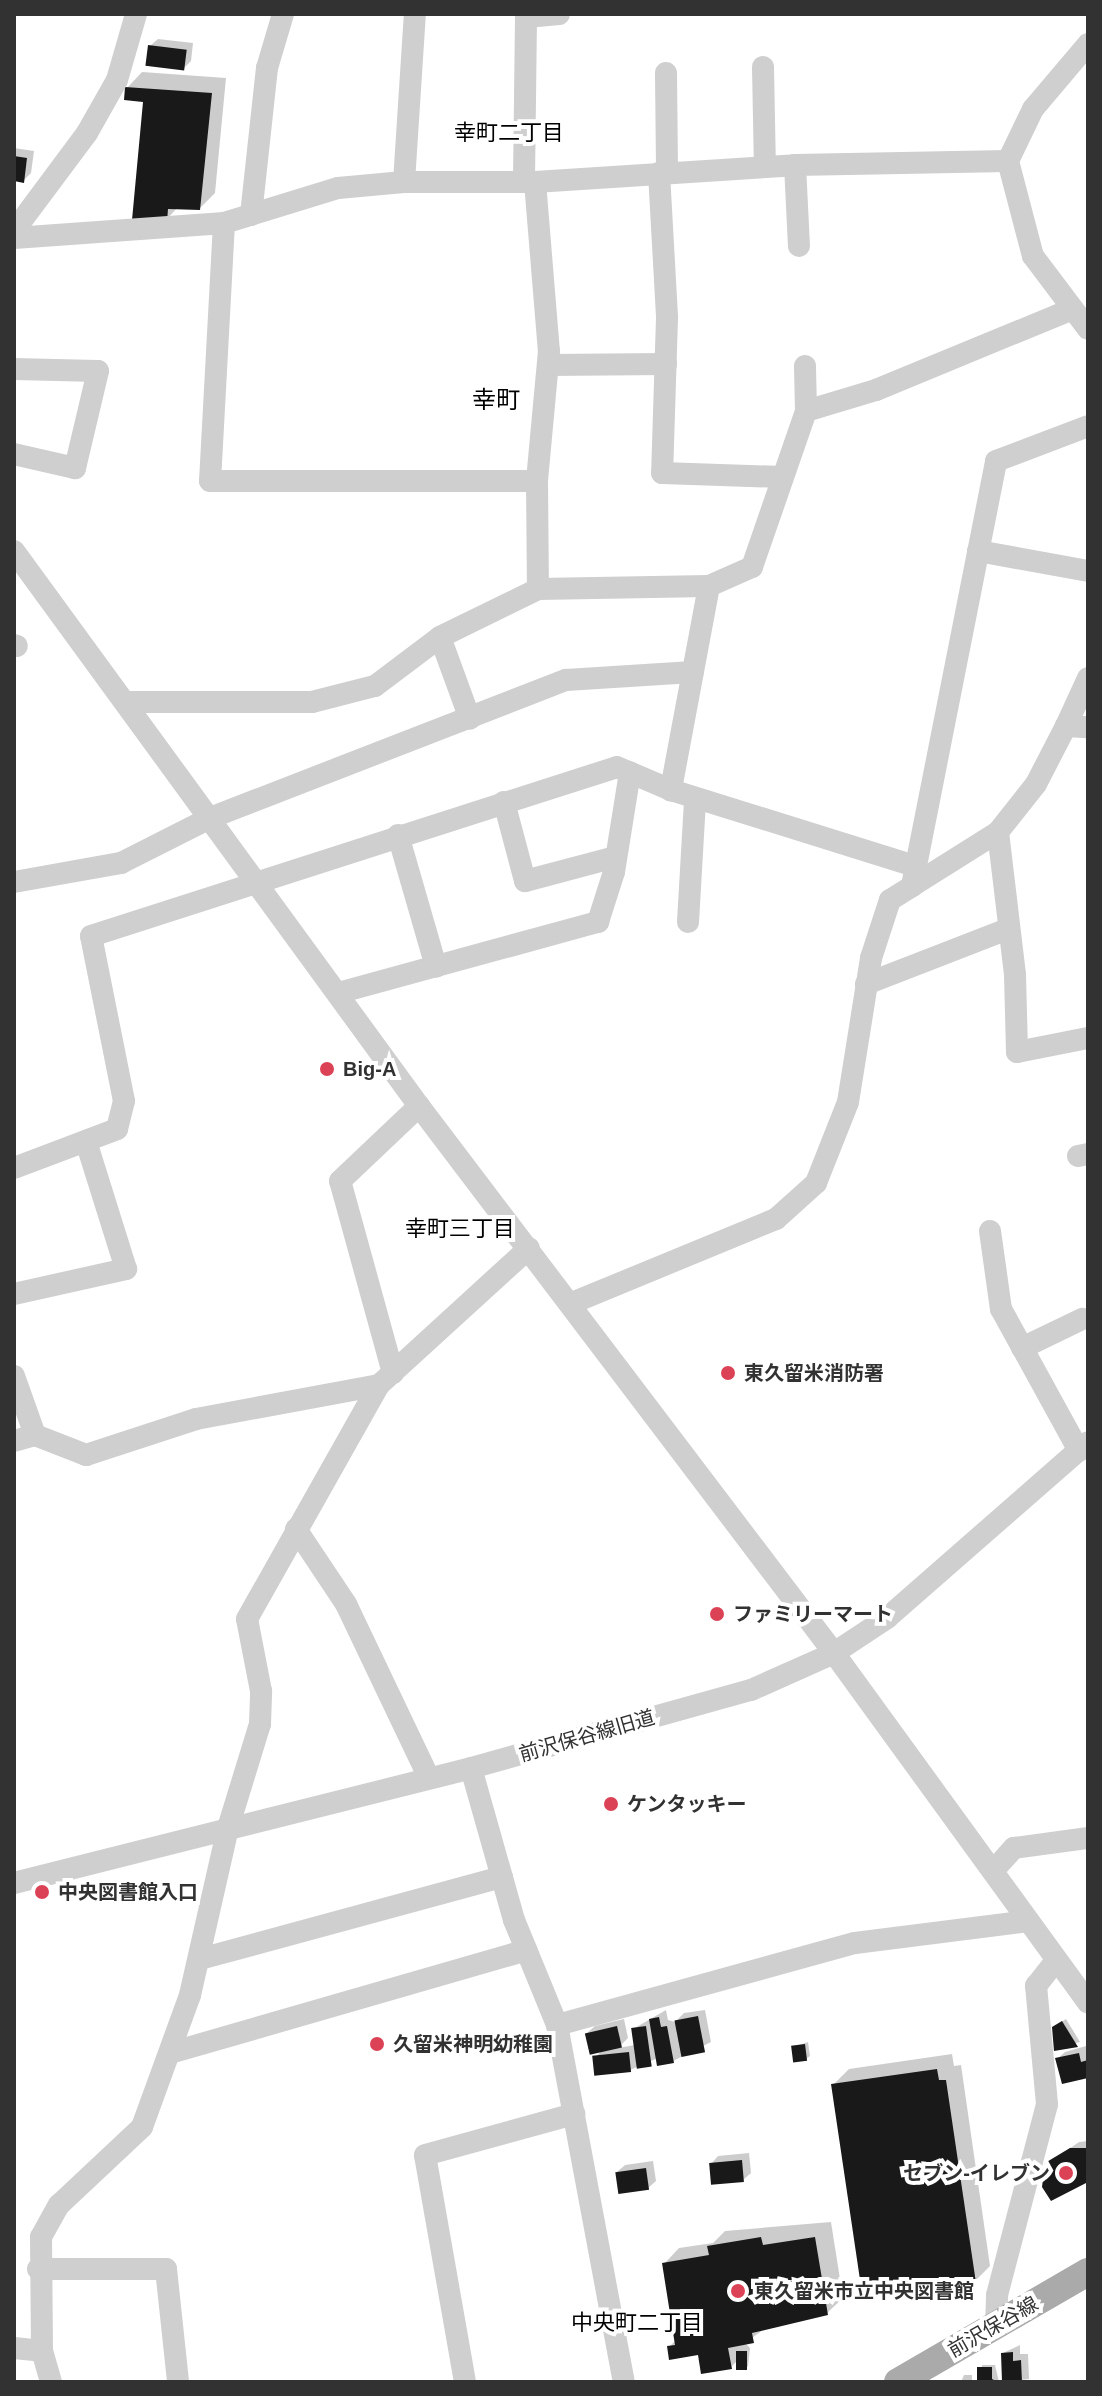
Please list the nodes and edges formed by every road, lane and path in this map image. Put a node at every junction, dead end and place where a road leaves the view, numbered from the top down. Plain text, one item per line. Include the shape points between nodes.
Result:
1 (136, 14) edge
2 (283, 14) edge
3 (415, 14) edge
4 (559, 14) edge
5 (1088, 44) edge
6 (763, 67) dead end
7 (666, 73) dead end
8 (1008, 161) junction
9 (795, 165) junction
10 (765, 167) junction
11 (663, 173) junction
12 (404, 182) junction
13 (530, 182) junction
14 (251, 215) junction
15 (224, 223) junction
16 (14, 231) edge
17 (14, 238) edge
18 (799, 246) dead end
19 (1070, 310) junction
20 (1088, 329) edge
21 (666, 364) junction
22 (548, 365) junction
23 (805, 366) dead end
24 (14, 369) edge
25 (806, 411) junction
26 (1088, 426) edge
27 (14, 454) edge
28 (782, 477) junction
29 (537, 481) junction
30 (14, 551) edge
31 (978, 551) junction
32 (1088, 571) edge
33 (709, 586) junction
34 (538, 589) junction
35 (440, 637) junction
36 (693, 672) junction
37 (1088, 678) edge
38 (127, 702) junction
39 (470, 719) junction
40 (1077, 727) edge
41 (630, 772) junction
42 (671, 790) junction
43 (695, 799) junction
44 (504, 802) junction
45 (210, 818) junction
46 (998, 832) junction
47 (398, 835) junction
48 (616, 857) junction
49 (914, 876) junction
50 (255, 880) junction
51 (14, 882) edge
52 (688, 922) dead end
53 (1008, 929) junction
54 (436, 967) junction
55 (866, 984) junction
56 (338, 993) junction
57 (1088, 1038) edge
58 (419, 1106) junction
59 (86, 1141) junction
60 (14, 1168) edge
61 (990, 1231) dead end
62 (529, 1248) junction
63 (14, 1294) edge
64 (572, 1303) junction
65 (1082, 1319) dead end
66 (1022, 1348) junction
67 (14, 1376) edge
68 (386, 1379) junction
69 (24, 1438) edge
70 (1083, 1446) edge
71 (296, 1529) junction
72 (834, 1653) junction
73 (471, 1768) junction
74 (429, 1778) junction
75 (228, 1828) junction
76 (1088, 1838) edge
77 (993, 1871) junction
78 (502, 1877) junction
79 (14, 1883) edge
80 (1029, 1921) junction
81 (526, 1950) junction
82 (200, 1959) junction
83 (1056, 1960) junction
84 (1088, 2003) edge
85 (557, 2025) junction
86 (170, 2053) junction
87 (574, 2114) junction
88 (38, 2269) junction
89 (1088, 2272) edge
90 (996, 2326) junction
91 (14, 2348) edge
92 (42, 2351) junction
93 (51, 2382) edge
94 (178, 2382) edge
95 (465, 2382) edge
96 (624, 2382) edge
97 (898, 2382) edge

1 - 16 street via 117,80 87,133
2 - 14 street via 267,68
3 - 12 street
4 - 13 street via 526,17
5 - 8 street via 1033,109
6 - 10 street
7 - 11 street
8 - 9 street
8 - 19 street via 1033,256
9 - 10 street
9 - 18 street
10 - 11 street
11 - 13 street
11 - 21 street
12 - 13 street
12 - 14 street via 338,188
13 - 22 street
14 - 15 street
15 - 17 street
15 - 29 street via 210,481
19 - 20 street
19 - 25 street via 876,390
21 - 22 street
21 - 28 street via 662,473
22 - 29 street
23 - 25 street
24 - 27 street via 98,371 75,468
25 - 28 street
26 - 31 street via 996,461
28 - 33 street via 752,567
29 - 34 street
30 - 38 street
31 - 32 street
31 - 49 street
33 - 34 street
33 - 36 street
34 - 35 street
35 - 38 street via 375,686 312,702
35 - 39 street
36 - 39 street via 566,680
36 - 42 street
37 - 40 street
38 - 45 street
39 - 45 street
40 - 46 street
41 - 42 street
41 - 44 street via 617,767
41 - 48 street
42 - 43 street
43 - 49 street
43 - 52 street
44 - 47 street
44 - 48 street via 525,881
45 - 50 street
45 - 51 street via 121,863
46 - 49 street
46 - 53 street
47 - 50 street
47 - 54 street
48 - 54 street via 598,922
49 - 55 street via 890,900
50 - 56 street
50 - 59 street via 91,936 124,1101 117,1129
53 - 55 street
53 - 57 street via 1017,1052
54 - 56 street
55 - 64 street via 848,1102 816,1183 776,1219
56 - 58 street
58 - 62 street
58 - 68 street via 340,1181
59 - 60 street
59 - 63 street via 126,1269
61 - 66 street via 1001,1309
62 - 64 street
62 - 68 street
64 - 72 street
65 - 66 street
66 - 70 street
67 - 69 street
68 - 69 street via 183,1422 86,1455
68 - 71 street
70 - 72 street, 前沢保谷線旧道 via 887,1618
71 - 74 street via 346,1604
71 - 75 street via 247,1619 261,1691 260,1724
72 - 73 street, 前沢保谷線旧道 via 751,1690
72 - 77 street
73 - 74 street, 前沢保谷線旧道
73 - 78 street
74 - 75 street, 前沢保谷線旧道
75 - 79 street, 前沢保谷線旧道
75 - 82 street
76 - 77 street via 1014,1848
77 - 80 street
78 - 81 street
78 - 82 street
80 - 83 street
80 - 85 street via 855,1943
81 - 85 street
81 - 86 street
82 - 86 street
83 - 84 street
83 - 90 street via 1036,1986 1047,2104 997,2295
85 - 87 street
86 - 88 street via 142,2127 59,2205 41,2237
87 - 95 street via 425,2155
87 - 96 street
88 - 92 street
88 - 94 street via 166,2269
89 - 90 main road, 前沢保谷線
90 - 97 main road, 前沢保谷線
91 - 92 street
92 - 93 street

